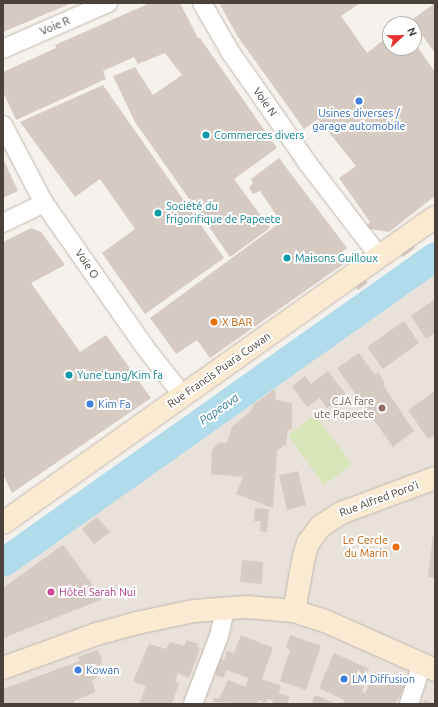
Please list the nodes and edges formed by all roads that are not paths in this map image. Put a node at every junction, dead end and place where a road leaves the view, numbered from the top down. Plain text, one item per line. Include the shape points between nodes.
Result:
1 (108, 3) edge
2 (202, 3) edge
3 (3, 50) edge
4 (3, 125) edge
5 (44, 203) junction
6 (435, 217) edge
7 (3, 223) edge
8 (378, 255) junction
9 (183, 396) junction
10 (435, 478) edge
11 (6, 516) edge
12 (225, 609) junction
13 (294, 611) junction
14 (429, 667) edge
15 (3, 668) edge
16 (194, 704) edge
17 (409, 704) edge

1 - 3 street, Voie R
2 - 8 street, Voie N via 263,99 309,165
4 - 5 street, Voie O
5 - 7 street
5 - 9 street, Voie O via 144,346
6 - 8 main road, Rue Francis Puara Cowan
8 - 9 main road, Rue Francis Puara Cowan via 351,277
9 - 11 main road, Rue Francis Puara Cowan
10 - 13 main road, Rue Alfred Poro'i via 341,513 320,526 308,543 304,556
12 - 13 main road via 252,607
12 - 15 main road via 194,611 117,628
12 - 16 street via 219,636
13 - 14 main road via 326,621
14 - 17 street

